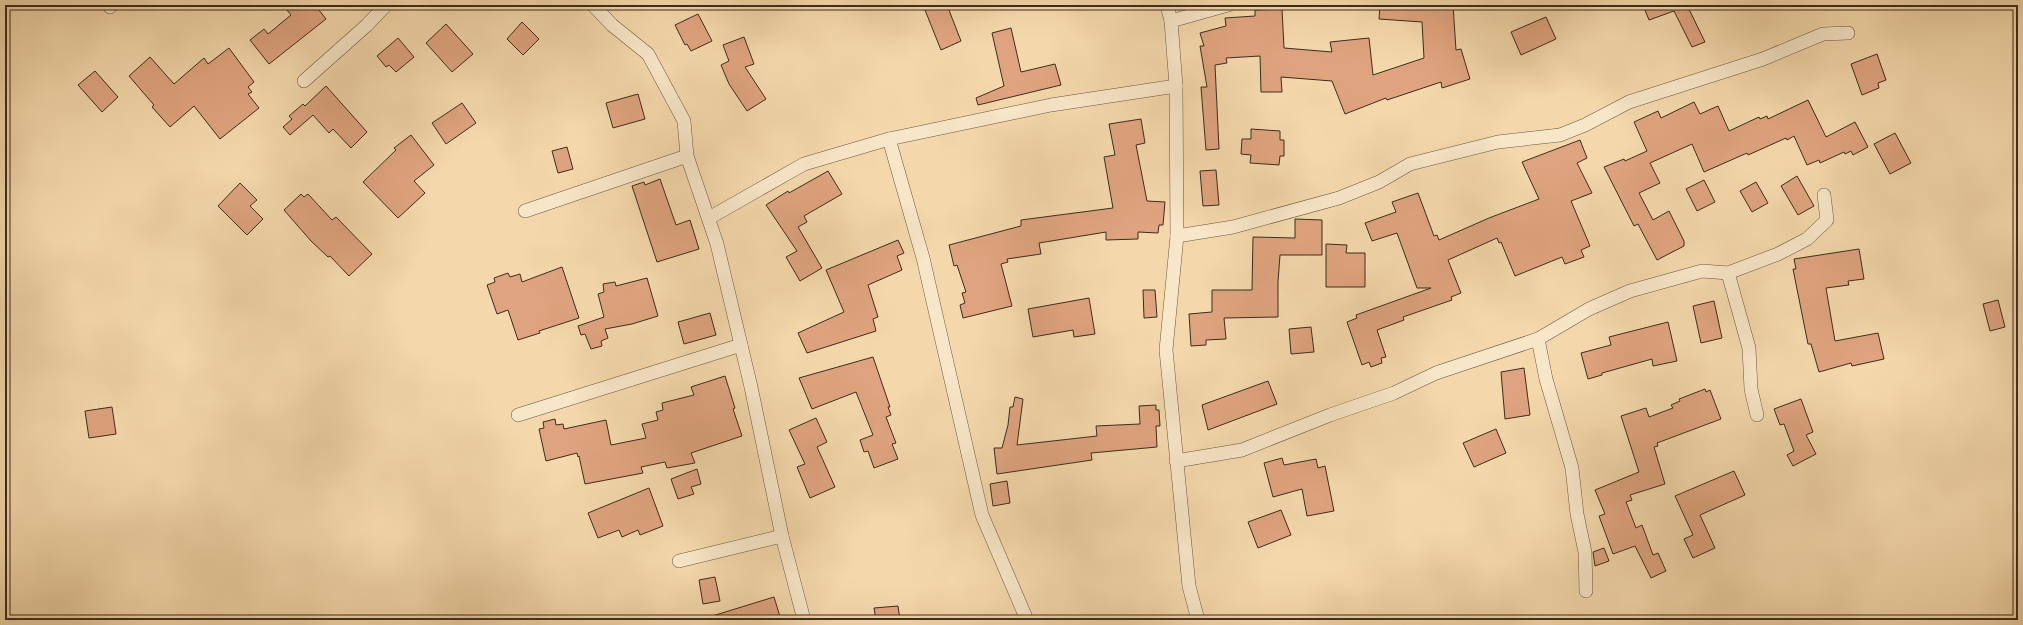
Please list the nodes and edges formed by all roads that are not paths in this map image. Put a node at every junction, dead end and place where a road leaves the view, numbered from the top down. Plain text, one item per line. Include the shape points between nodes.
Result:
1 (386, 5) edge
2 (593, 5) edge
3 (1167, 5) edge
4 (1228, 5) edge
5 (1171, 20) junction
6 (1848, 33) dead end
7 (304, 81) dead end
8 (1176, 86) junction
9 (889, 139) junction
10 (687, 156) junction
11 (1824, 194) dead end
12 (525, 211) dead end
13 (709, 218) junction
14 (1178, 236) junction
15 (1728, 273) junction
16 (1538, 339) junction
17 (741, 345) junction
18 (518, 415) dead end
19 (1757, 416) dead end
20 (1176, 461) junction
21 (782, 536) junction
22 (679, 561) dead end
23 (1586, 591) dead end
24 (804, 620) edge
25 (1027, 620) edge
26 (1198, 620) edge

1 - 7 street
2 - 10 street via 612,25 648,54 684,122
3 - 5 street
4 - 5 street
5 - 8 street
6 - 14 street via 1823,34 1763,59 1629,102 1560,135 1498,142 1410,164 1379,182 1339,198 1233,227
8 - 9 street via 1051,105
8 - 14 street
9 - 13 street via 804,164
9 - 25 street via 923,258 982,515
10 - 12 street
10 - 13 street
11 - 15 street via 1827,220 1807,239 1778,254
13 - 17 street
14 - 20 street via 1166,350
15 - 16 street via 1702,271 1630,291 1589,309
15 - 19 street via 1749,348 1751,388
16 - 20 street via 1436,373 1394,393 1242,450
16 - 23 street via 1546,378 1572,468 1577,514 1585,552
17 - 18 street
17 - 21 street
20 - 26 street via 1189,586
21 - 22 street
21 - 24 street

